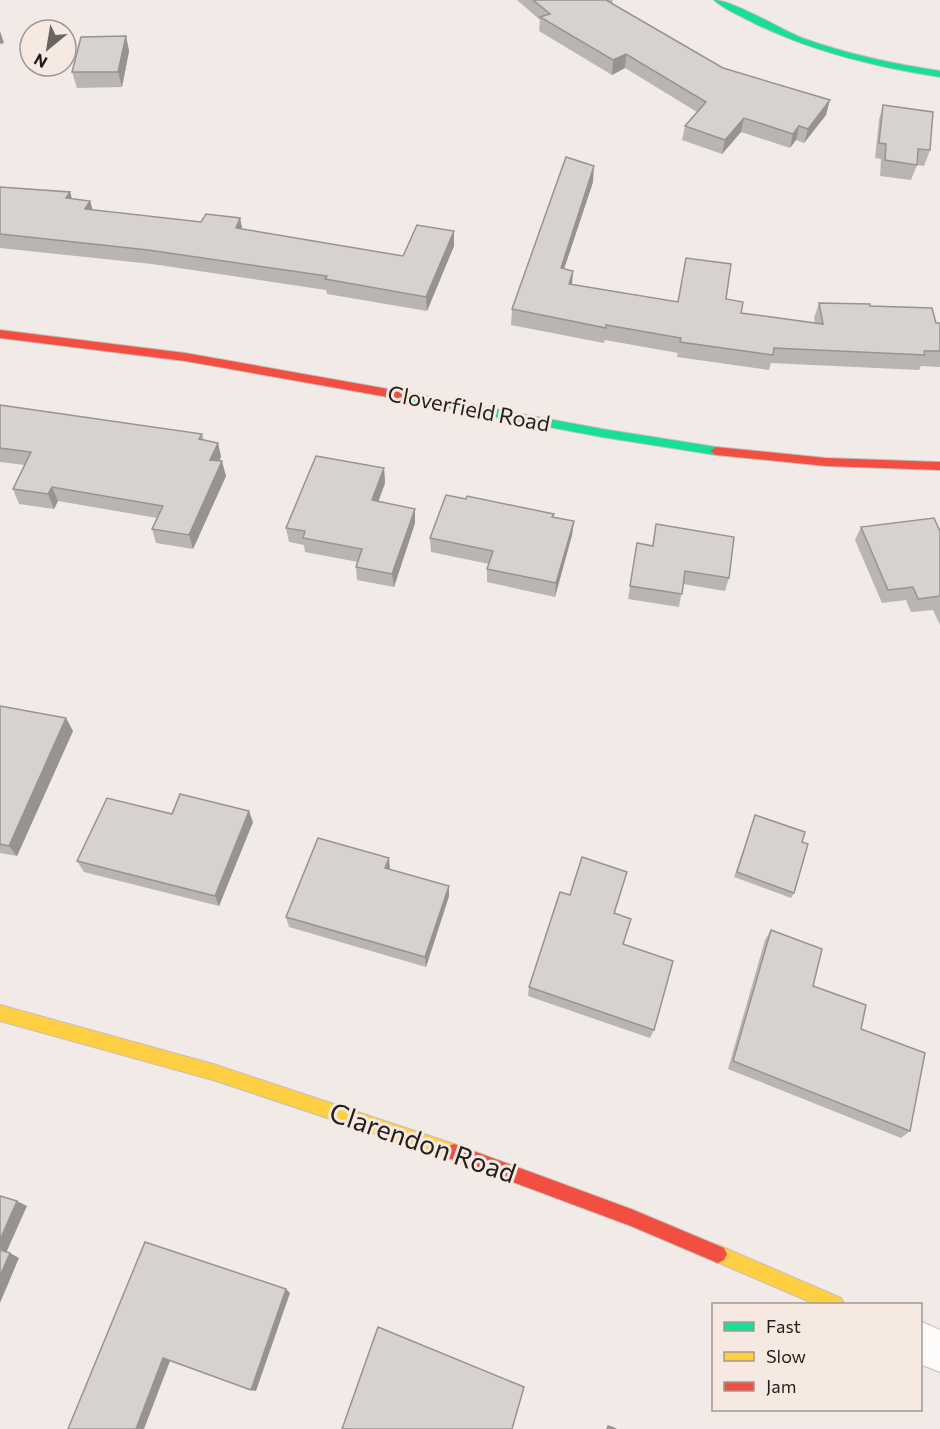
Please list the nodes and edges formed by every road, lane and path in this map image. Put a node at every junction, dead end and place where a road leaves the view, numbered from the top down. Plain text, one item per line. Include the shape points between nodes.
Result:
1 (718, 0) edge
2 (940, 74) edge
3 (0, 334) edge
4 (940, 466) edge
5 (0, 1012) edge
6 (831, 1303) edge
7 (922, 1343) edge
8 (940, 1352) edge

1 - 2 street via 765,28 819,49 894,68
3 - 4 street, Cloverfield Road via 293,375 688,449 815,462
5 - 6 street, Clarendon Road via 176,1060 391,1130 583,1199
7 - 8 street

